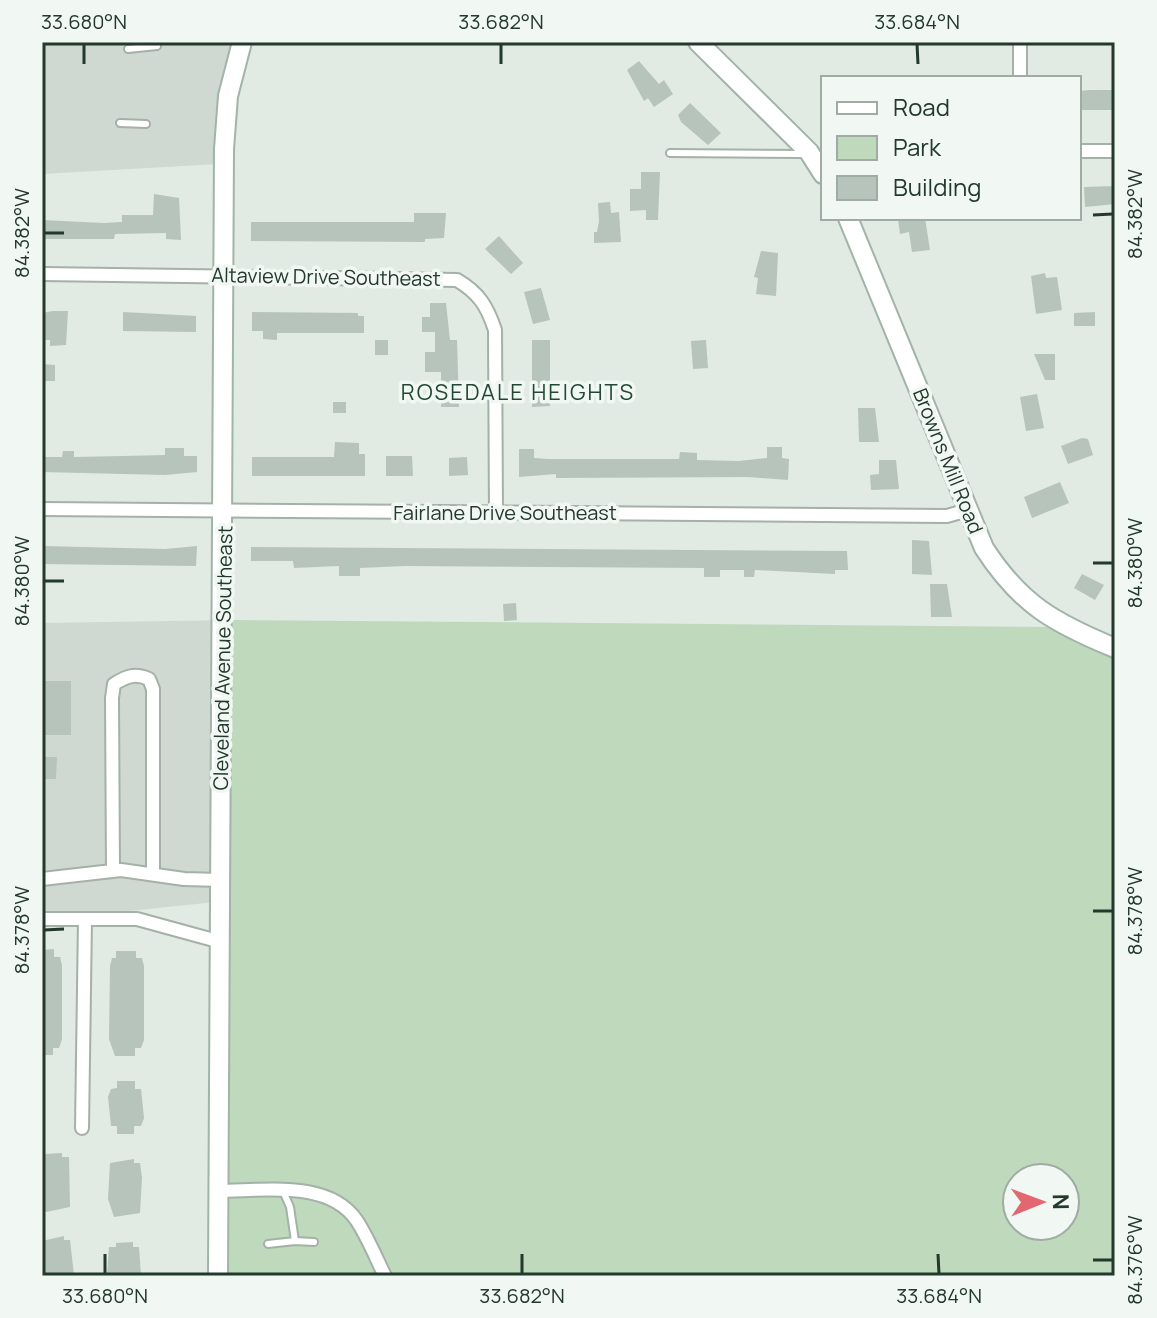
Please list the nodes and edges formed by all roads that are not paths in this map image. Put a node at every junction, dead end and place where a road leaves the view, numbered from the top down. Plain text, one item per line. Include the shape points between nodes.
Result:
1 (242, 42) edge
2 (698, 42) edge
3 (1020, 42) edge
4 (157, 46) dead end
5 (128, 49) dead end
6 (1020, 76) edge
7 (120, 123) dead end
8 (146, 124) dead end
9 (1081, 151) edge
10 (1115, 151) edge
11 (670, 153) dead end
12 (814, 153) edge
13 (849, 220) edge
14 (42, 274) edge
15 (225, 276) junction
16 (42, 509) edge
17 (968, 510) junction
18 (225, 511) junction
19 (496, 513) junction
20 (1115, 648) edge
21 (113, 871) junction
22 (153, 872) junction
23 (42, 879) edge
24 (221, 880) junction
25 (42, 919) edge
26 (85, 919) junction
27 (221, 942) junction
28 (82, 1128) dead end
29 (218, 1191) junction
30 (283, 1191) junction
31 (295, 1241) junction
32 (314, 1242) dead end
33 (268, 1244) dead end
34 (218, 1276) edge
35 (385, 1276) edge

1 - 15 main road, Cleveland Avenue Southeast via 228,96 224,149
2 - 12 main road
3 - 6 street
4 - 5 lane
7 - 8 lane
9 - 10 street
11 - 12 lane
13 - 17 main road, Browns Mill Road
14 - 15 street, Altaview Drive Southeast
15 - 18 main road, Cleveland Avenue Southeast
15 - 19 street, Altaview Drive Southeast via 444,277 472,288 486,304 495,330
16 - 18 street, Fairlane Drive Southeast
17 - 19 street, Fairlane Drive Southeast via 947,516
17 - 20 main road, Browns Mill Road via 984,548 1025,600 1053,621
18 - 19 street, Fairlane Drive Southeast
18 - 24 main road, Cleveland Avenue Southeast
21 - 22 street
21 - 22 street via 112,698 114,684 139,675 149,679 153,689
21 - 23 street
22 - 24 street
24 - 27 main road, Cleveland Avenue Southeast
25 - 26 street
26 - 27 street via 137,919
26 - 28 street
27 - 29 main road, Cleveland Avenue Southeast
29 - 30 street
29 - 34 main road, Cleveland Avenue Southeast
30 - 31 lane
30 - 35 street via 336,1199 356,1219
31 - 32 lane
31 - 33 lane

